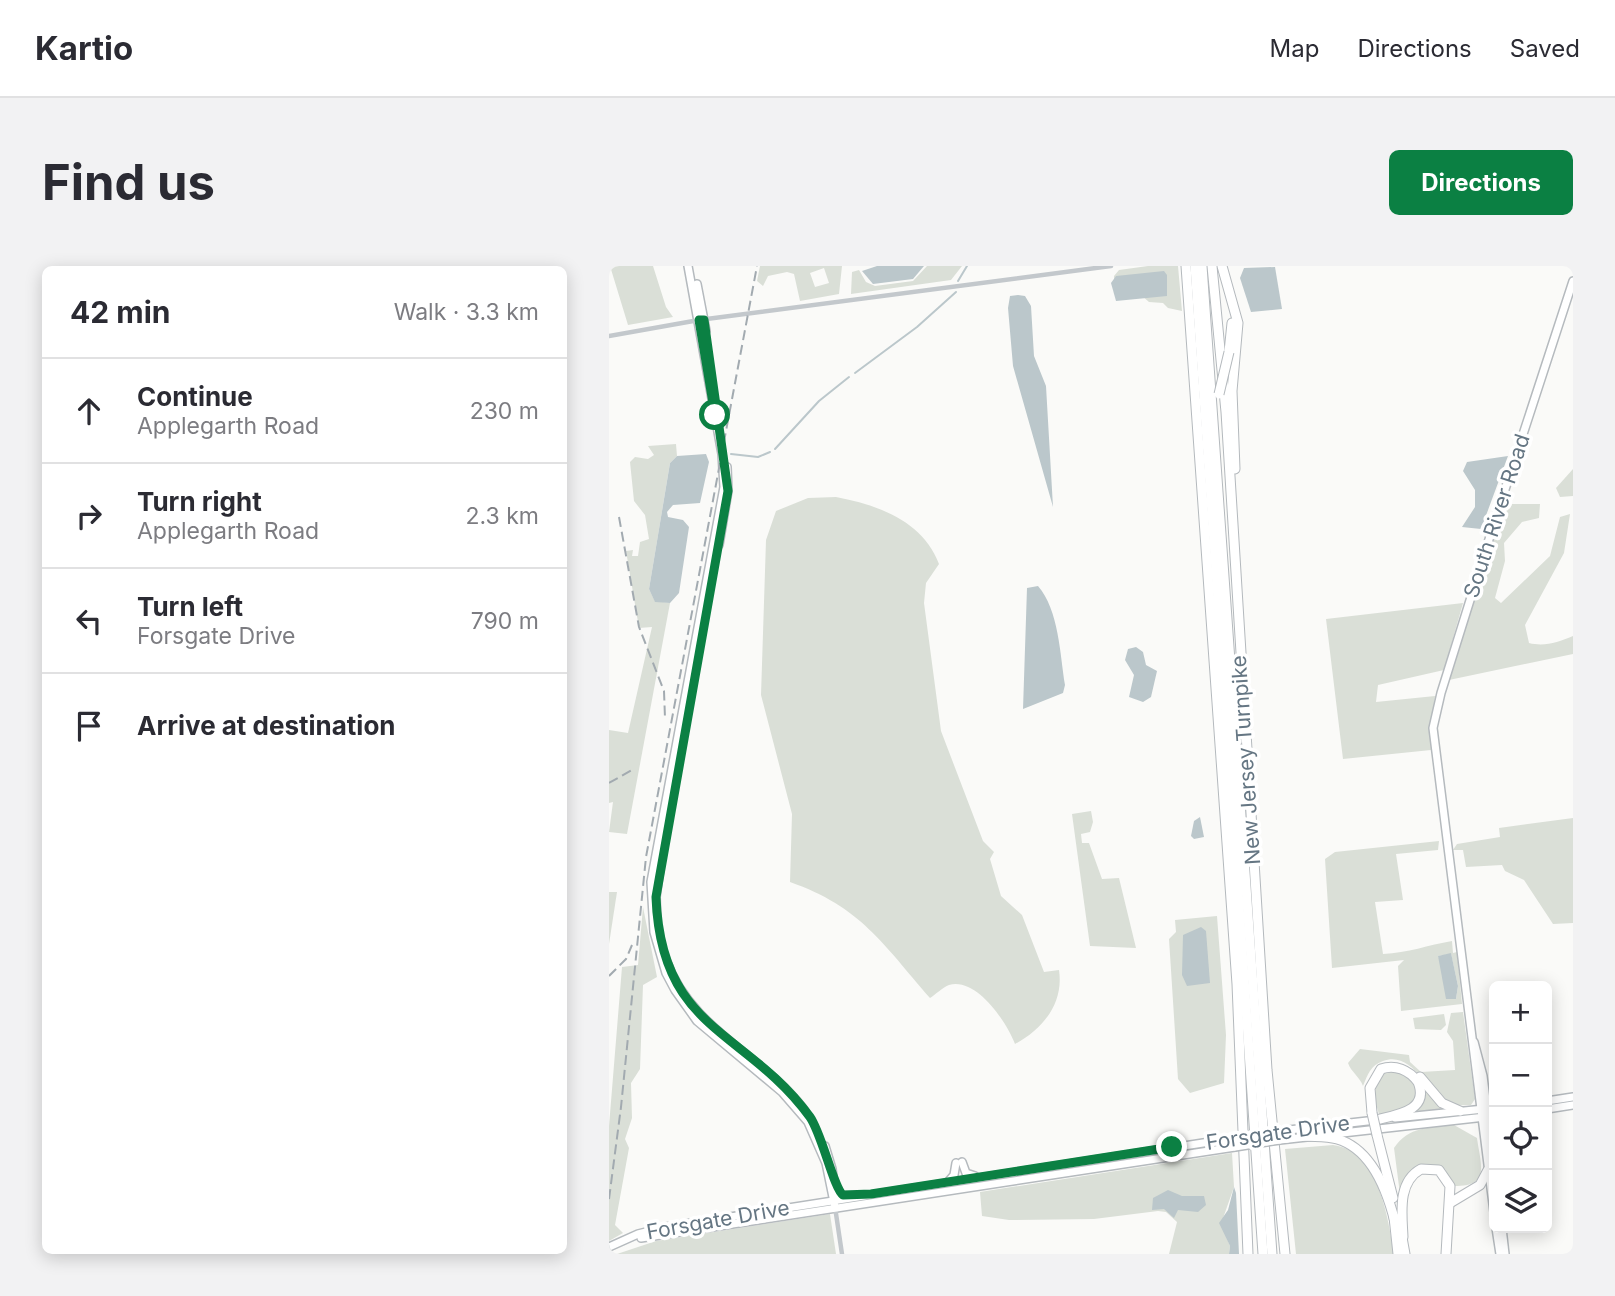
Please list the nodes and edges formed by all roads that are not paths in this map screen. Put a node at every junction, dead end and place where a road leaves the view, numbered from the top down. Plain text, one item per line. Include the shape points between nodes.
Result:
1 (689, 266) edge
2 (1111, 266) edge
3 (1186, 266) edge
4 (1195, 266) edge
5 (1202, 266) edge
6 (1212, 266) edge
7 (1221, 266) edge
8 (1573, 281) edge
9 (702, 320) junction
10 (609, 336) edge
11 (1234, 544) junction
12 (1226, 594) junction
13 (1474, 1042) junction
14 (1573, 1097) edge
15 (1552, 1100) edge
16 (1573, 1105) edge
17 (1552, 1108) edge
18 (1460, 1111) junction
19 (1489, 1112) edge
20 (1372, 1115) junction
21 (1472, 1118) junction
22 (1483, 1130) junction
23 (1376, 1135) junction
24 (1304, 1136) junction
25 (1277, 1141) junction
26 (1489, 1158) edge
27 (1489, 1170) edge
28 (987, 1176) junction
29 (947, 1182) junction
30 (835, 1185) junction
31 (871, 1194) junction
32 (834, 1202) junction
33 (1450, 1203) junction
34 (1395, 1222) junction
35 (1497, 1233) edge
36 (1502, 1233) edge
37 (1403, 1237) junction
38 (609, 1249) edge
39 (842, 1254) edge
40 (1248, 1254) edge
41 (1260, 1254) edge
42 (1273, 1254) edge
43 (1287, 1254) edge
44 (1398, 1254) edge
45 (1405, 1254) edge
46 (1446, 1254) edge
47 (1503, 1254) edge

1 - 9 main road
2 - 9 street
3 - 40 highway, New Jersey Turnpike via 1238,1008
4 - 41 highway, New Jersey Turnpike
5 - 12 highway, New Jersey Turnpike
6 - 11 highway, New Jersey Turnpike
7 - 11 highway via 1238,330 1232,391
7 - 12 highway, bridge via 1232,318 1219,394
8 - 13 main road, South River Road via 1434,722 1434,753
9 - 10 street
9 - 30 main road via 728,491 662,850 657,923 667,963 691,1005 799,1104 824,1144
9 - 32 main road via 724,486 651,881 654,932 666,973 697,1021 782,1092 808,1122 826,1163
11 - 25 highway, New Jersey Turnpike
12 - 42 highway, New Jersey Turnpike
13 - 19 main road
13 - 19 main road
14 - 15 main road
16 - 17 main road
18 - 19 main road, Forsgate Drive
18 - 20 main road, Forsgate Drive
18 - 20 highway via 1442,1103 1410,1070 1387,1063 1369,1079 1366,1093
19 - 21 main road, Forsgate Drive
19 - 22 main road
20 - 20 highway via 1370,1088 1381,1069 1398,1068 1418,1082 1421,1095 1415,1107
20 - 23 highway, bridge
20 - 28 main road, Forsgate Drive, bridge
21 - 22 main road
21 - 24 main road, Forsgate Drive
22 - 26 main road
23 - 34 highway
23 - 37 highway
24 - 25 main road, Forsgate Drive
24 - 34 highway via 1336,1139 1360,1152 1379,1178
25 - 32 main road, Forsgate Drive, bridge
25 - 43 highway, New Jersey Turnpike
27 - 33 highway via 1480,1185
28 - 29 main road, Forsgate Drive
28 - 29 main road via 968,1174 959,1163
29 - 31 main road, Forsgate Drive
30 - 31 main road via 843,1195
30 - 32 main road
31 - 32 main road, Forsgate Drive
32 - 38 main road, Forsgate Drive via 649,1236
32 - 39 street
33 - 37 highway via 1451,1186 1442,1172 1430,1168 1417,1172 1404,1192
33 - 46 highway
34 - 44 highway
35 - 47 main road
36 - 47 main road
37 - 45 highway

